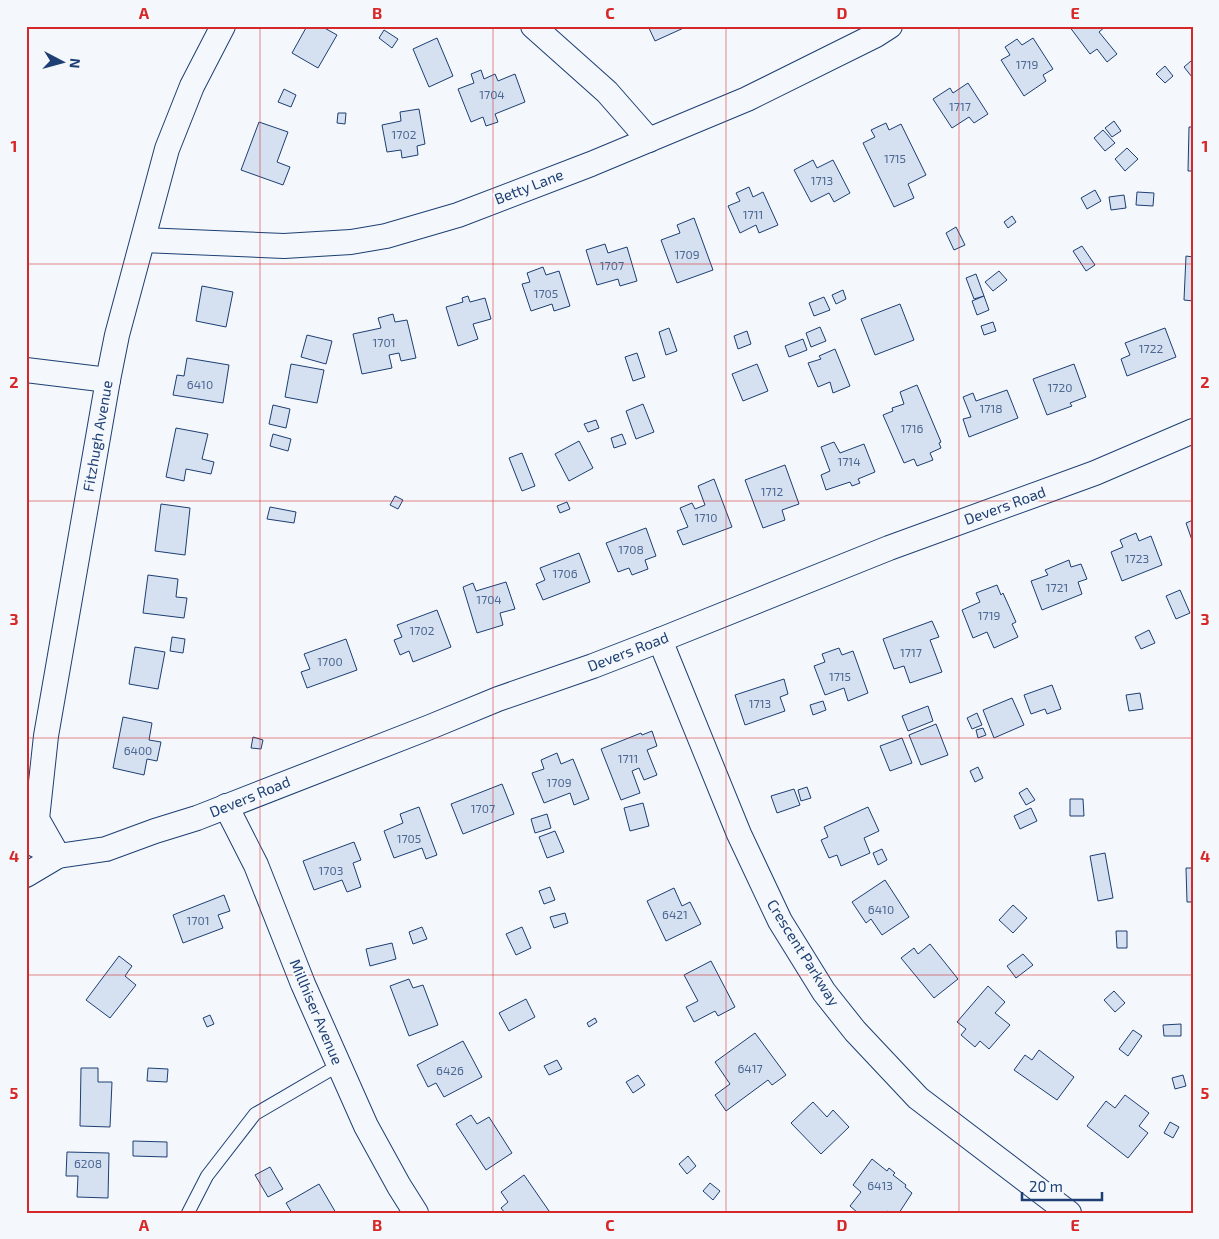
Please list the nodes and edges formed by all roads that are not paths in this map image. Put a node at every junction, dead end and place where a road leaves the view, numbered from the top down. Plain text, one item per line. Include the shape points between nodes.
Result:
1 (223, 26) edge
2 (533, 26) edge
3 (890, 26) edge
4 (649, 140) junction
5 (143, 240) junction
6 (26, 370) edge
7 (108, 380) junction
8 (1193, 431) edge
9 (660, 640) junction
10 (226, 806) junction
11 (26, 840) edge
12 (58, 856) junction
13 (26, 875) edge
14 (339, 1065) junction
15 (188, 1213) edge
16 (416, 1213) edge
17 (1068, 1213) edge

1 - 5 street, Fitzhugh Avenue via 192,86 167,149
2 - 4 street via 607,92
3 - 4 street, Betty Lane via 747,99
4 - 5 street, Betty Lane via 458,215 386,236 351,242 284,246
5 - 7 street, Fitzhugh Avenue
6 - 7 street
7 - 12 street, Fitzhugh Avenue via 46,736 37,819
8 - 9 street, Devers Road via 1095,473 889,548
9 - 10 street, Devers Road via 498,699
9 - 17 street, Crescent Parkway via 739,834 780,921 824,992 855,1031 918,1098
10 - 12 street, Devers Road via 106,849
10 - 14 street, Millhiser Avenue via 256,865
11 - 12 street
12 - 13 street, Devers Road
14 - 15 lane via 255,1114 207,1176
14 - 16 street, Millhiser Avenue via 366,1126

